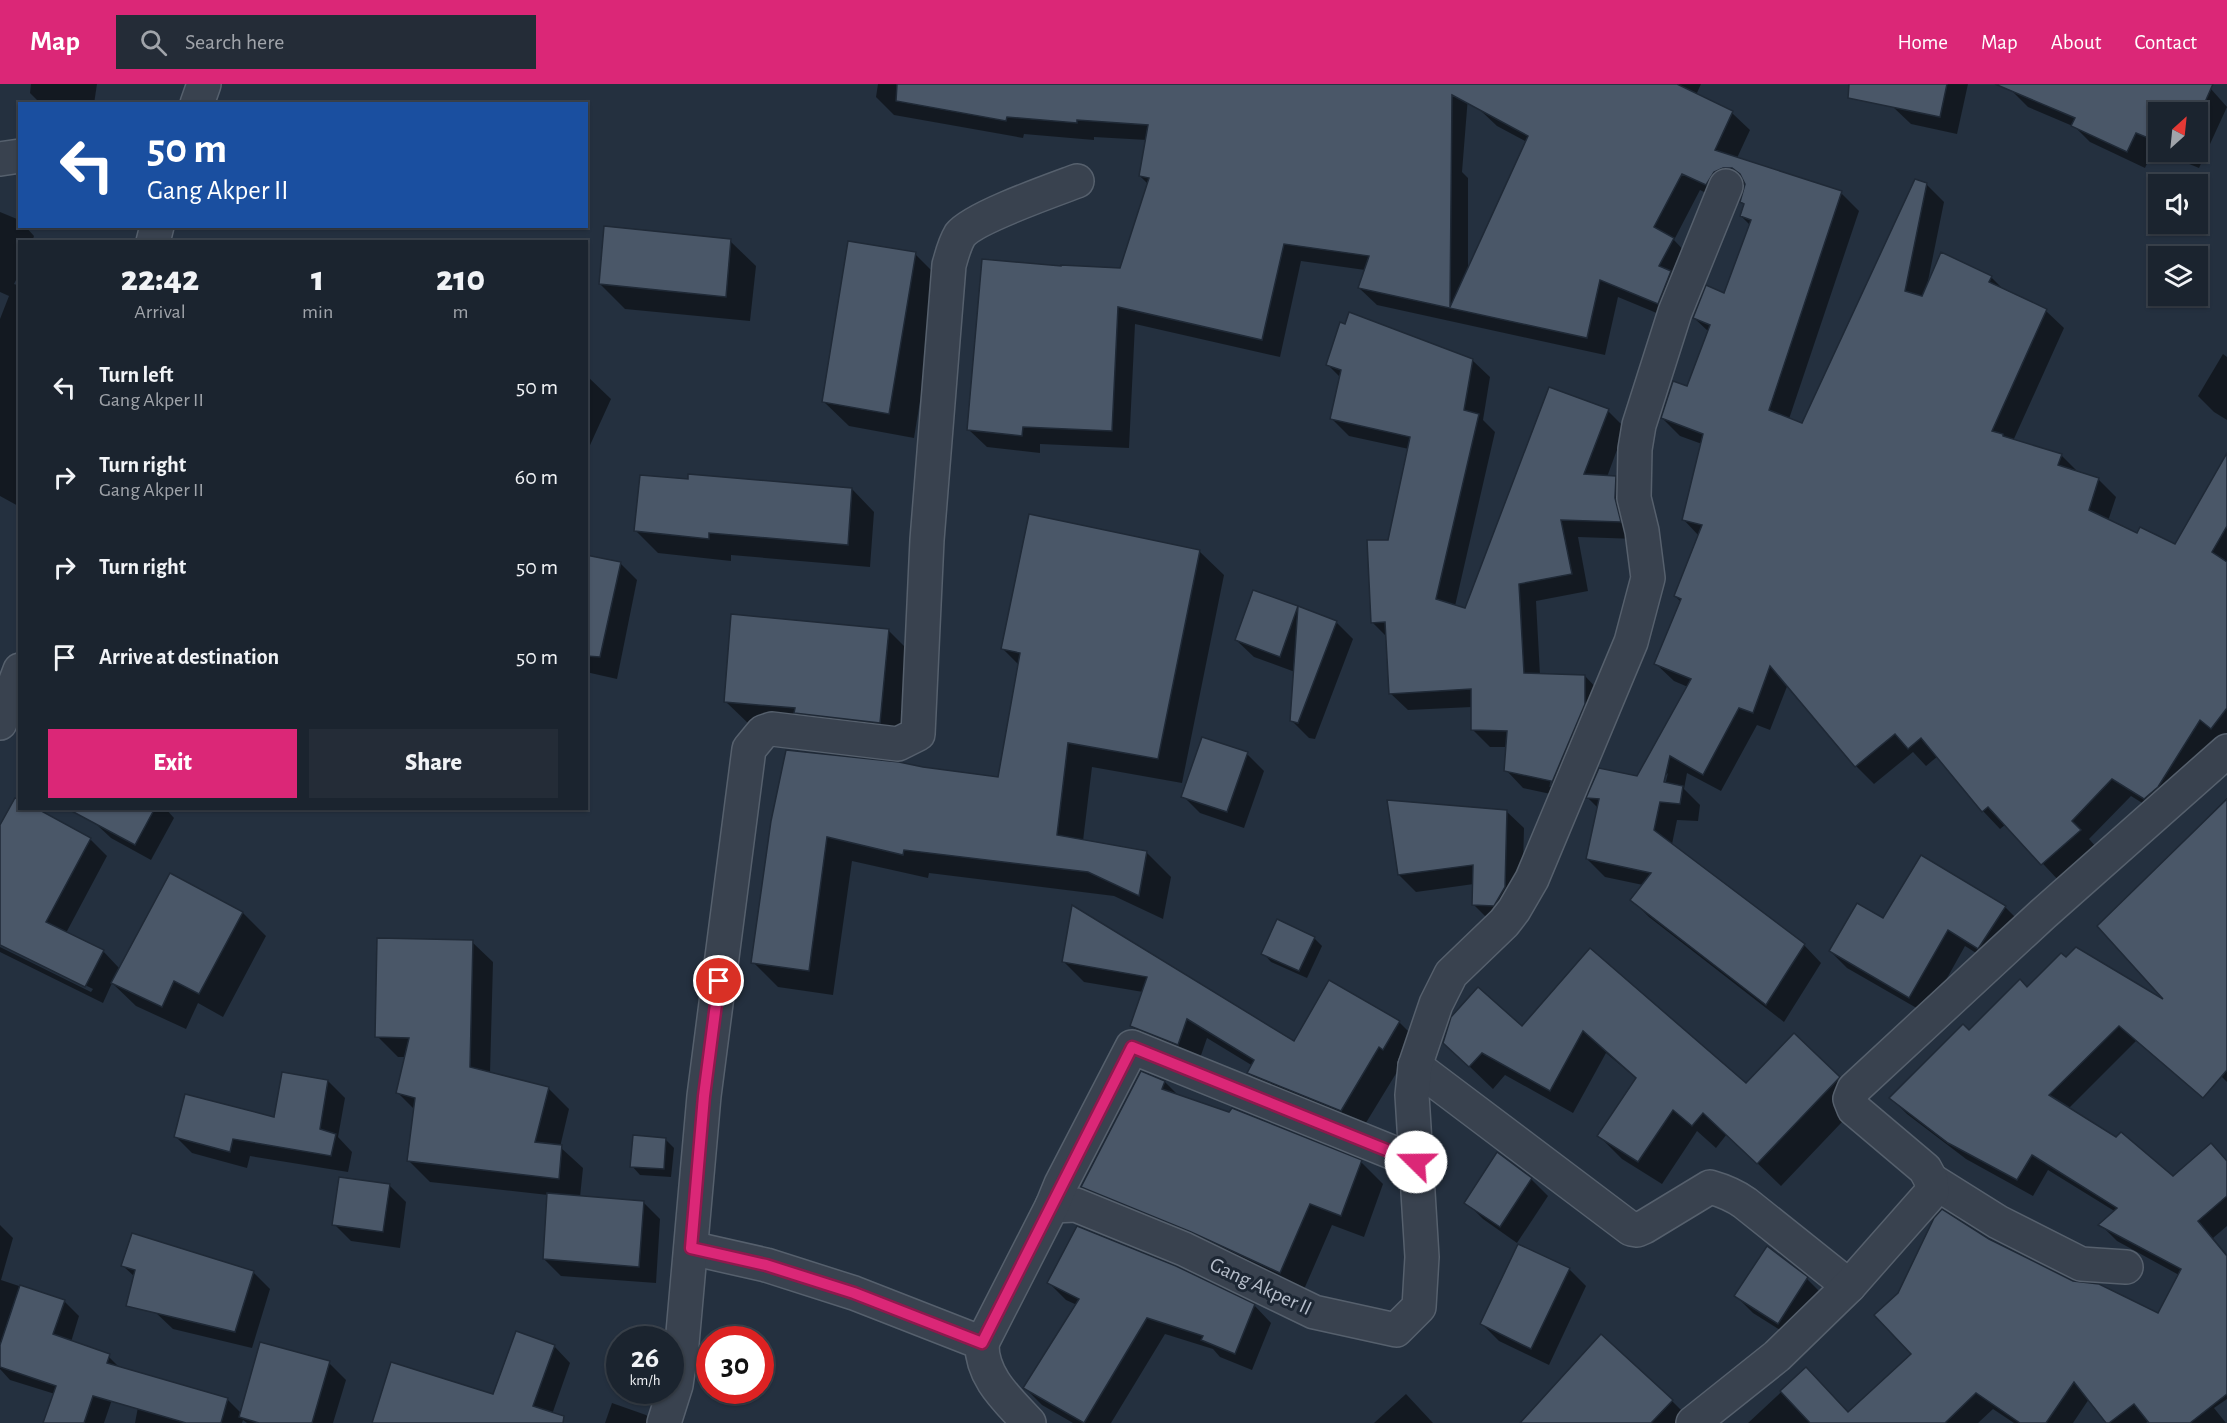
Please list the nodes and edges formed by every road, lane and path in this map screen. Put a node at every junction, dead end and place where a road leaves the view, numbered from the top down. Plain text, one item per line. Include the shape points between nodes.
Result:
1 (204, 84) edge
2 (198, 102) edge
3 (18, 156) edge
4 (0, 159) edge
5 (1077, 181) dead end
6 (1726, 186) dead end
7 (18, 675) edge
8 (0, 723) edge
9 (2227, 751) edge
10 (1415, 1066) junction
11 (1416, 1162) junction
12 (1931, 1180) junction
13 (1053, 1206) junction
14 (691, 1248) junction
15 (2126, 1267) dead end
16 (1849, 1286) junction
17 (982, 1343) junction
18 (664, 1423) edge
19 (1029, 1423) edge
20 (1693, 1423) edge

1 - 2 street
3 - 4 street
5 - 14 street via 977,222 962,233 954,248 949,266 927,540 918,734 898,744 772,729 763,732 749,749 704,1096
6 - 10 street via 1675,312 1639,425 1634,498 1648,578 1631,642 1532,879 1504,923 1451,974
7 - 8 street
9 - 12 street via 1854,1089 1850,1099 1854,1108 1925,1169
10 - 11 street via 1412,1095
10 - 16 street via 1631,1229 1644,1227 1710,1187 1734,1195
11 - 13 street via 1132,1047
11 - 13 street, Gang Akper II via 1422,1257 1419,1307 1396,1330 1314,1311 1184,1249 1076,1205
12 - 15 street via 1998,1222 2081,1264
12 - 16 street via 1932,1192
13 - 17 street
14 - 17 street via 766,1265 843,1290
14 - 18 street via 676,1385
16 - 20 street via 1776,1356
17 - 19 street via 990,1378

